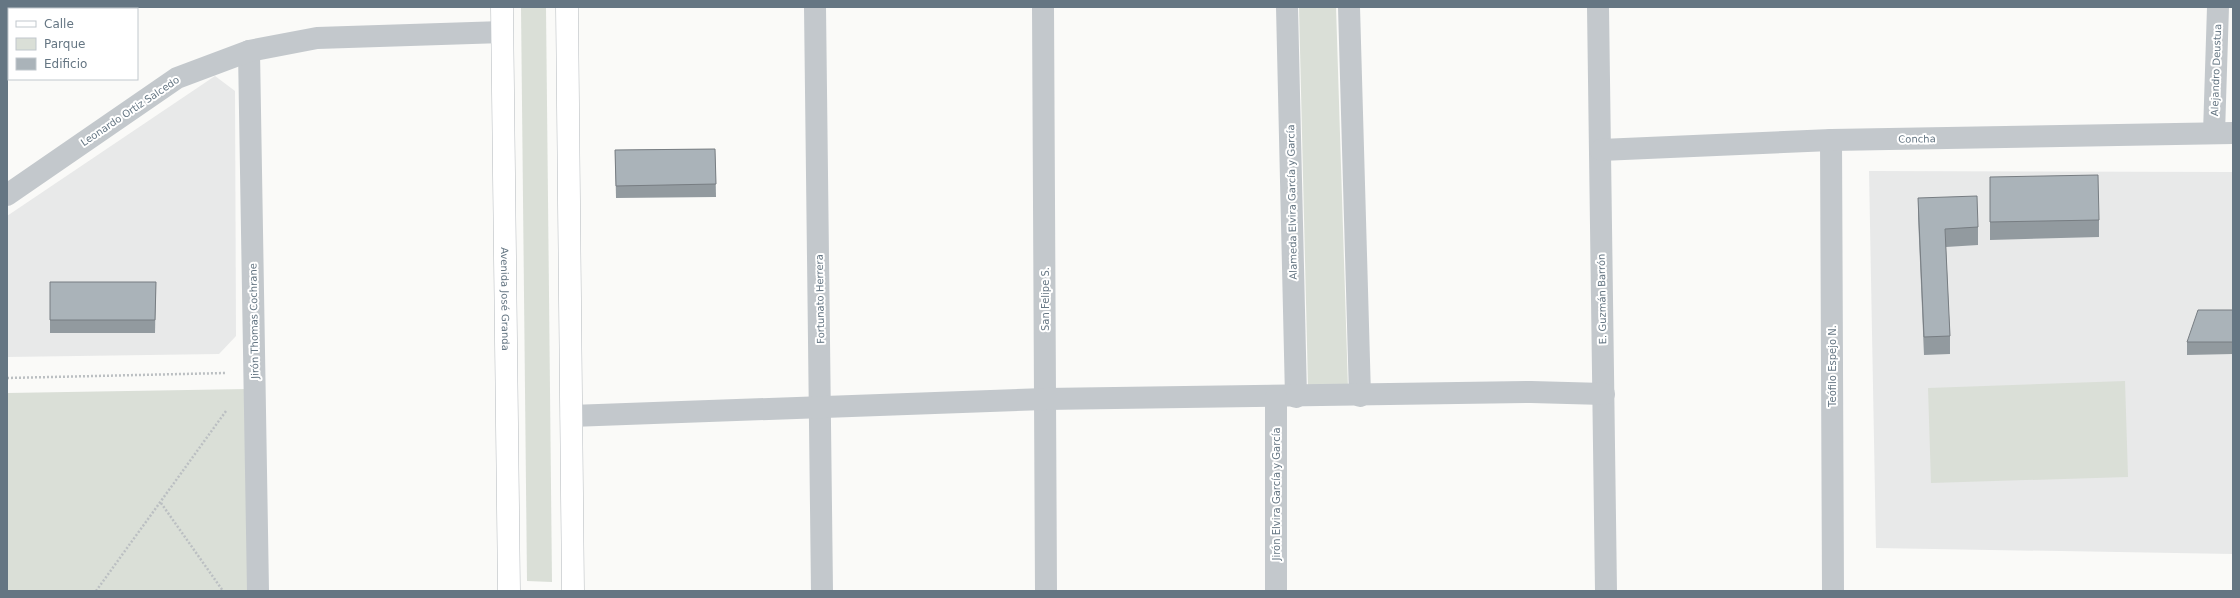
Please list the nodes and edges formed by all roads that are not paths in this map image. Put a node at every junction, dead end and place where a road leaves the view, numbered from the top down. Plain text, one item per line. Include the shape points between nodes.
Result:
1 (502, 7) edge
2 (567, 7) edge
3 (815, 7) edge
4 (1043, 7) edge
5 (1288, 7) edge
6 (1349, 7) edge
7 (1598, 7) edge
8 (2218, 7) edge
9 (502, 32) junction
10 (249, 51) junction
11 (2224, 133) edge
12 (1832, 140) junction
13 (1601, 150) junction
14 (7, 195) edge
15 (1604, 394) junction
16 (1360, 396) junction
17 (1286, 397) junction
18 (1045, 399) junction
19 (821, 407) junction
20 (571, 416) junction
21 (258, 591) edge
22 (509, 591) edge
23 (573, 591) edge
24 (822, 591) edge
25 (1046, 591) edge
26 (1276, 591) edge
27 (1606, 591) edge
28 (1832, 591) edge

1 - 9 main road, Avenida José Granda
2 - 20 main road
3 - 19 street, Fortunato Herrera
4 - 18 street, San Felipe S.
5 - 17 street, Alameda Elvira García y García
6 - 16 street
7 - 13 street, E. Guzmán Barrón
8 - 11 street, Alejandro Deustua
9 - 10 street, Leonardo Ortiz Salcedo via 317,38
9 - 22 main road, Avenida José Granda
10 - 14 street, Leonardo Ortiz Salcedo via 177,78
10 - 21 street, Jirón Thomas Cochrane
11 - 12 street, Concha
12 - 13 street, Concha
12 - 28 street, Teófilo Espejo N.
13 - 15 street, E. Guzmán Barrón
15 - 16 street via 1531,392
15 - 27 street, E. Guzmán Barrón
16 - 17 street
17 - 18 street
17 - 26 street, Jirón Elvira García y García
18 - 19 street
18 - 25 street, San Felipe S.
19 - 20 street
19 - 24 street, Fortunato Herrera
20 - 23 main road

